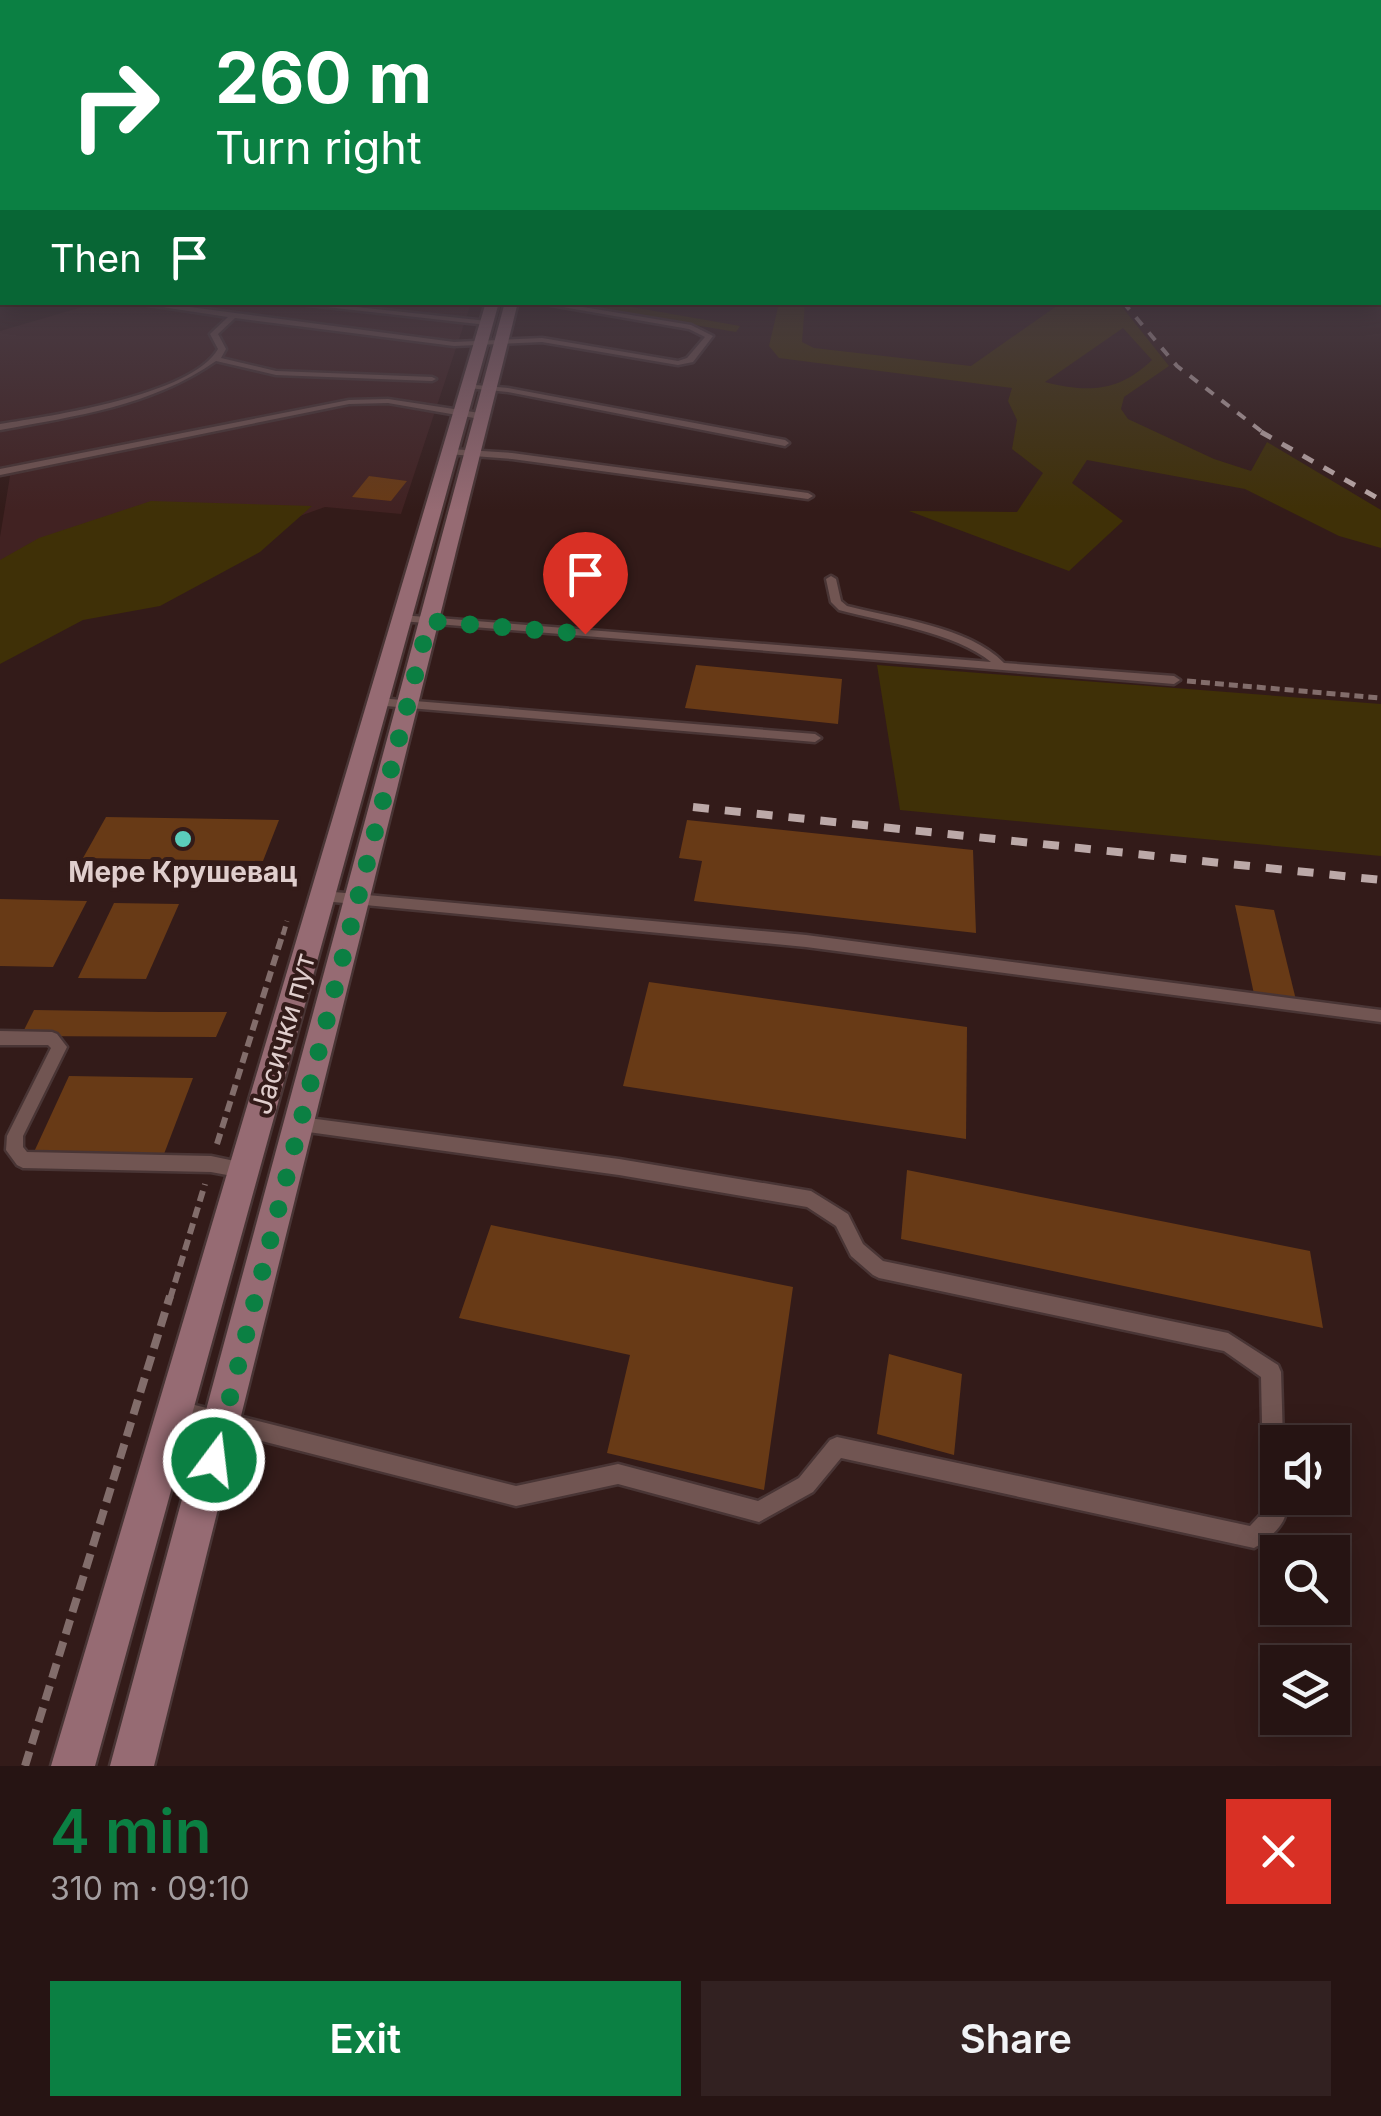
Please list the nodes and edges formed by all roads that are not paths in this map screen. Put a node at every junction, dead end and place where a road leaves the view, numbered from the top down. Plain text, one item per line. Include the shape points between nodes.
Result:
1 (220, 345) edge
2 (488, 345) edge
3 (575, 345) edge
4 (702, 345) edge
5 (216, 359) junction
6 (432, 379) dead end
7 (478, 387) junction
8 (470, 416) junction
9 (0, 427) edge
10 (785, 443) dead end
11 (461, 452) junction
12 (0, 472) edge
13 (808, 496) dead end
14 (832, 579) dead end
15 (415, 620) junction
16 (1002, 666) junction
17 (1174, 680) road end
18 (378, 702) junction
19 (408, 704) junction
20 (814, 738) dead end
21 (323, 896) junction
22 (360, 898) junction
23 (1381, 1016) edge
24 (0, 1038) edge
25 (277, 1058) junction
26 (318, 1059) junction
27 (301, 1124) junction
28 (243, 1170) junction
29 (285, 1186) junction
30 (175, 1410) junction
31 (225, 1421) junction
32 (73, 1766) edge
33 (132, 1766) edge

1 - 5 lane
2 - 7 main road, Јасички пут
3 - 4 lane via 678,362 690,360
5 - 6 lane via 276,374
5 - 9 lane via 128,403
7 - 8 main road, Јасички пут
7 - 10 lane
8 - 11 main road, Јасички пут
8 - 12 lane via 388,401 350,402
11 - 13 lane
11 - 15 main road, Јасички пут
14 - 16 lane via 843,608 968,644
15 - 16 lane
15 - 18 main road, Јасички пут
15 - 19 main road, Јасички пут
16 - 17 lane
18 - 19 lane
18 - 21 main road, Јасички пут
19 - 20 lane
19 - 22 main road, Јасички пут
21 - 22 lane
21 - 25 main road, Јасички пут
22 - 23 lane via 806,941
22 - 26 main road, Јасички пут
24 - 28 lane via 52,1039 58,1047 15,1136 14,1150 23,1160
25 - 26 main road
25 - 28 main road, Јасички пут
26 - 27 main road, Јасички пут
27 - 29 main road, Јасички пут
27 - 31 lane via 811,1199 842,1220 857,1250 879,1270 1228,1342 1270,1372 1275,1515 1254,1536 837,1448 806,1484 760,1512 618,1474 516,1496
28 - 29 main road
28 - 30 main road, Јасички пут
29 - 31 main road, Јасички пут
30 - 31 lane
30 - 32 main road, Јасички пут
31 - 33 main road, Јасички пут

